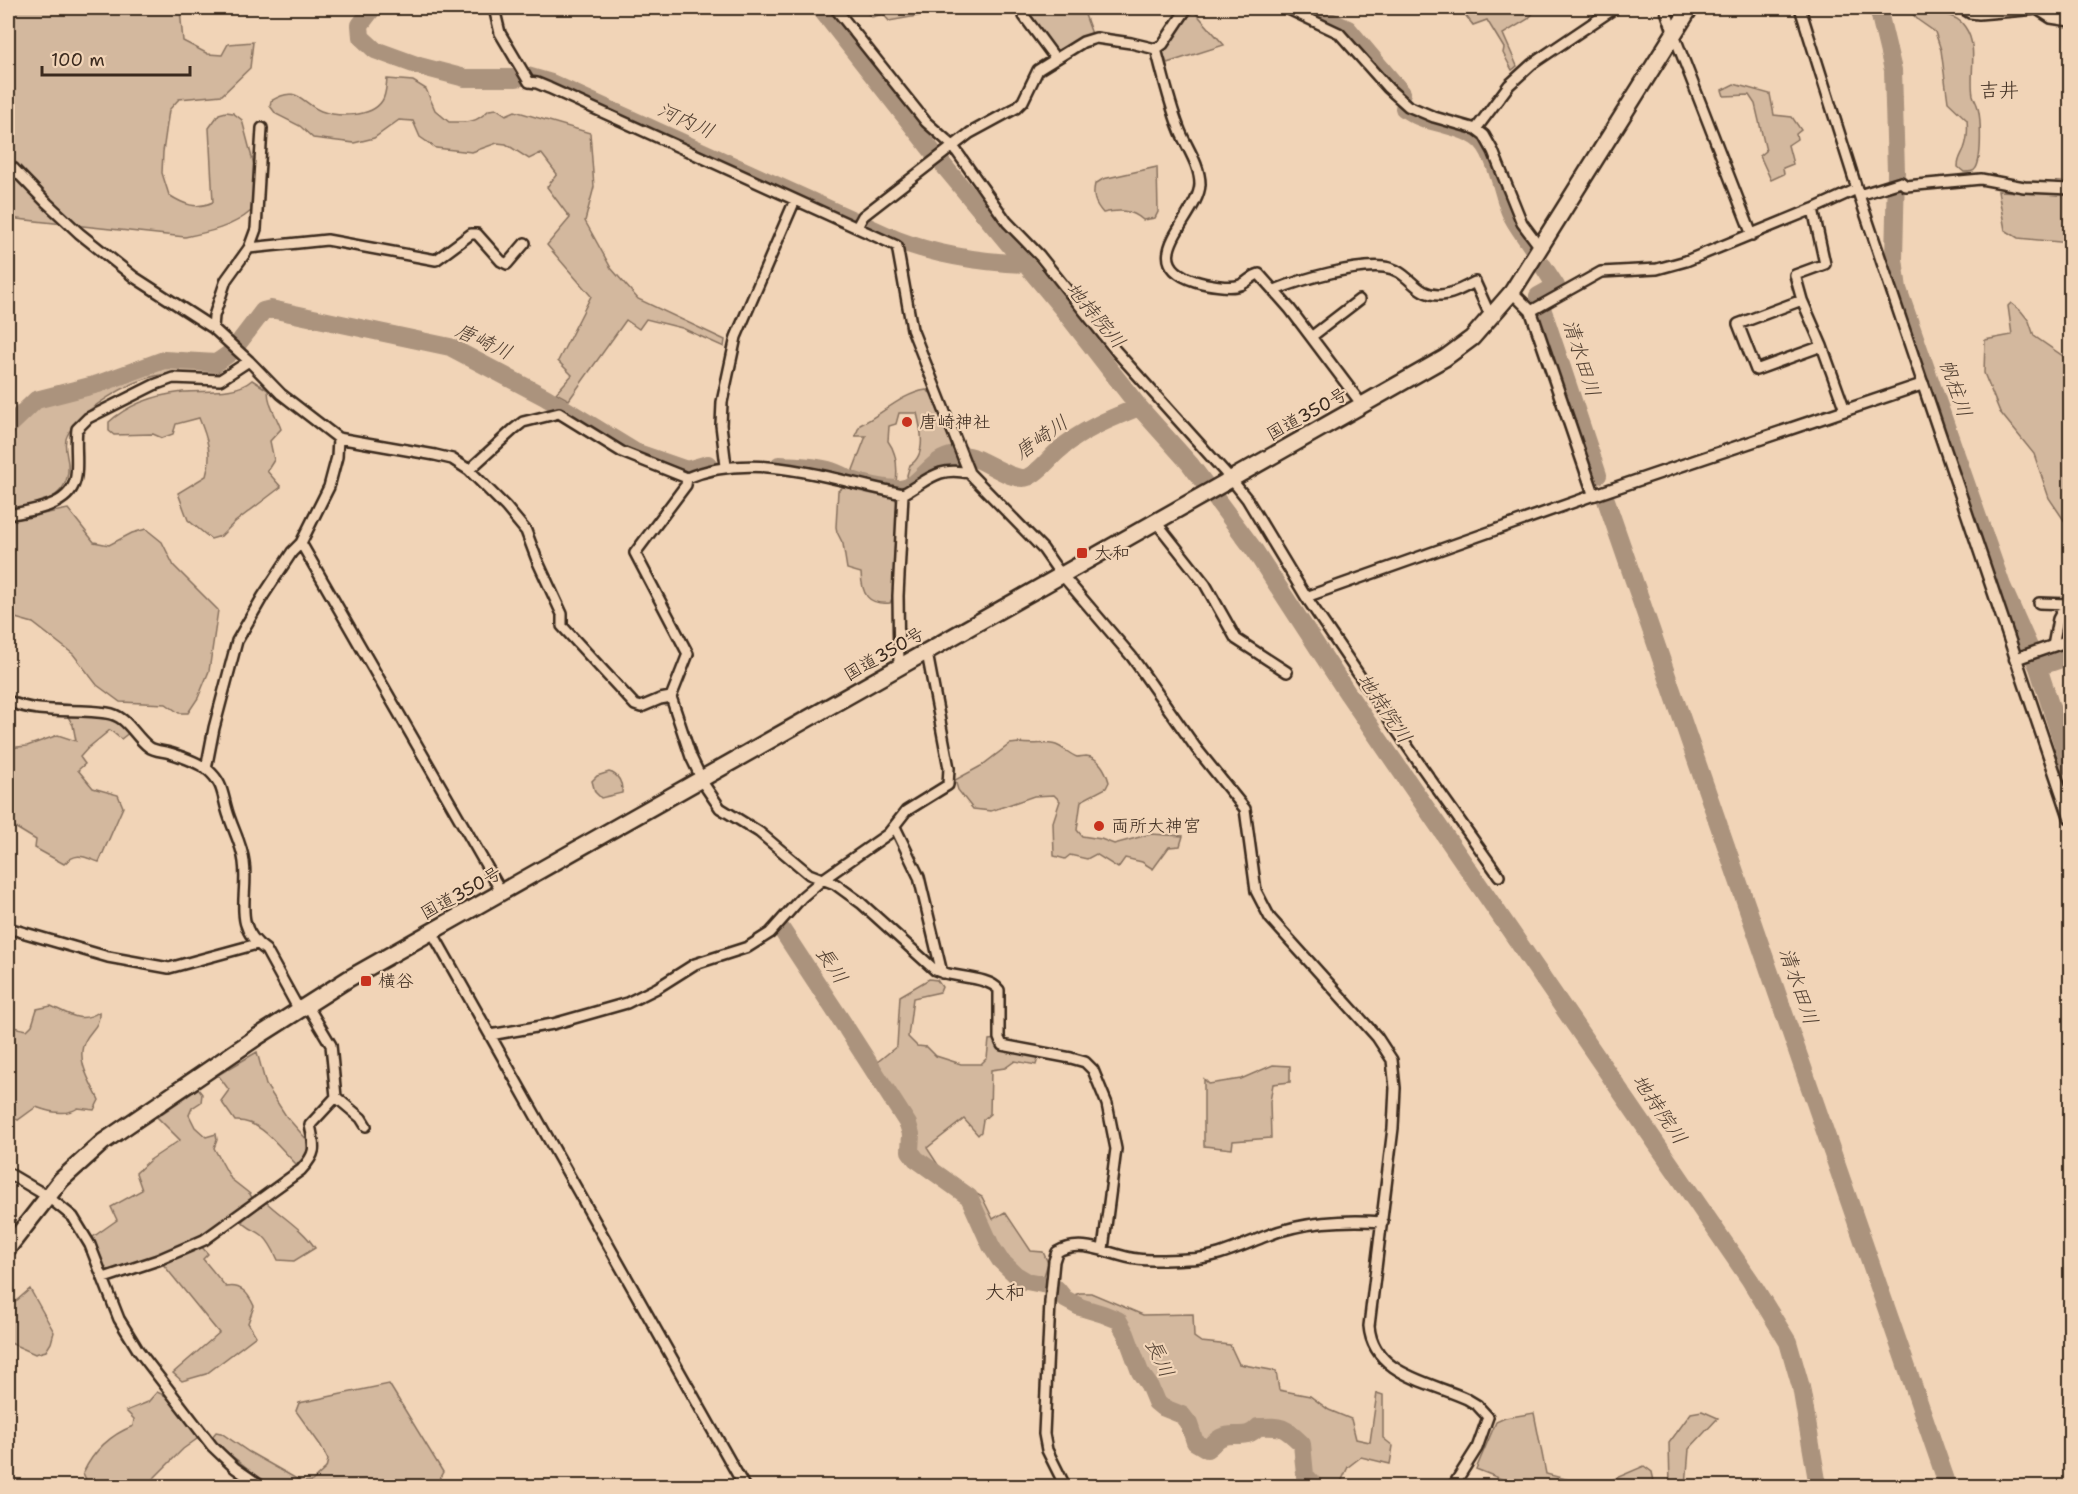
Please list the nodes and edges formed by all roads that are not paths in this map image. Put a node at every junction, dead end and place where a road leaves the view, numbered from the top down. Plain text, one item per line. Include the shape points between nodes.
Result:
1 (494, 8) edge
2 (835, 8) edge
3 (1022, 8) edge
4 (1187, 8) edge
5 (1286, 8) edge
6 (1615, 8) edge
7 (1665, 8) edge
8 (1690, 8) edge
9 (1800, 8) edge
10 (1962, 8) edge
11 (2070, 21) edge
12 (1674, 34) junction
13 (1156, 49) junction
14 (1055, 58) junction
15 (262, 128) dead end
16 (1476, 129) junction
17 (949, 148) junction
18 (8, 165) edge
19 (2070, 189) edge
20 (1858, 192) junction
21 (795, 200) junction
22 (1813, 209) junction
23 (857, 227) junction
24 (1752, 235) junction
25 (525, 243) dead end
26 (1540, 247) junction
27 (249, 248) junction
28 (1275, 290) junction
29 (1512, 292) junction
30 (1359, 300) dead end
31 (1802, 300) junction
32 (1537, 308) junction
33 (1494, 316) junction
34 (213, 328) junction
35 (1311, 337) junction
36 (1822, 346) junction
37 (249, 361) junction
38 (1923, 384) junction
39 (1363, 406) junction
40 (1845, 410) junction
41 (338, 438) junction
42 (726, 466) junction
43 (469, 470) junction
44 (969, 473) junction
45 (687, 478) junction
46 (1228, 481) junction
47 (903, 495) junction
48 (1594, 495) junction
49 (8, 515) edge
50 (1156, 522) junction
51 (301, 543) junction
52 (1063, 576) junction
53 (1306, 597) junction
54 (2039, 603) dead end
55 (2068, 604) edge
56 (2070, 640) edge
57 (2053, 646) junction
58 (927, 653) junction
59 (2015, 660) junction
60 (899, 668) junction
61 (1287, 672) dead end
62 (671, 697) junction
63 (8, 701) edge
64 (206, 769) junction
65 (702, 780) junction
66 (2070, 818) edge
67 (895, 827) junction
68 (1499, 876) dead end
69 (822, 880) junction
70 (502, 893) junction
71 (8, 928) edge
72 (432, 932) junction
73 (257, 944) junction
74 (942, 974) junction
75 (303, 1008) junction
76 (490, 1035) junction
77 (336, 1097) junction
78 (366, 1126) dead end
79 (8, 1173) edge
80 (47, 1196) junction
81 (1383, 1222) junction
82 (8, 1248) edge
83 (1103, 1249) junction
84 (104, 1278) junction
85 (261, 1486) edge
86 (744, 1486) edge
87 (1065, 1486) edge
88 (1453, 1486) edge

1 - 21 street via 500,33 529,82
2 - 17 street
3 - 14 street
4 - 13 street
5 - 16 street via 1339,33 1408,106
6 - 16 street via 1532,64 1509,85
7 - 12 street
8 - 12 highway, 国道350号
9 - 20 street
10 - 11 street via 1979,14 2037,9 2051,18
12 - 24 street
12 - 26 highway, 国道350号
13 - 14 street via 1096,39
13 - 28 street via 1179,129 1200,183 1196,200 1172,239 1168,259 1172,268 1198,282 1230,286 1240,286 1259,274
14 - 17 street via 1038,70 1016,108 982,124
15 - 27 street via 256,229
16 - 26 street via 1493,151 1522,222
17 - 23 street via 863,216
17 - 46 street via 1007,222 1040,256
18 - 34 street via 79,233 134,277
19 - 20 street via 2024,187 1981,178 1895,184
20 - 22 street
20 - 38 street
21 - 23 street
21 - 42 street via 736,337 722,402
22 - 24 street
22 - 31 street via 1825,264 1795,275
23 - 44 street via 897,246 908,318
24 - 32 street via 1657,269 1601,272
25 - 27 street via 507,264 477,234 471,234 436,260 327,240
26 - 29 highway, 国道350号
27 - 34 street via 226,280
28 - 33 street via 1354,268 1385,267 1400,271 1426,294 1441,295 1475,282
28 - 35 street
29 - 32 street
29 - 33 highway, 国道350号
30 - 35 street
31 - 36 street
31 - 36 street via 1738,324 1756,370
32 - 48 street
33 - 39 highway, 国道350号 via 1445,358
34 - 37 street
35 - 39 street
36 - 40 street
37 - 41 street via 281,394
37 - 49 street via 220,380 173,378 88,418 77,429 72,491 48,506
38 - 40 street
38 - 59 street
39 - 46 highway, 国道350号
40 - 48 street
41 - 43 street via 452,459
41 - 51 street via 329,487
42 - 45 street
42 - 47 street via 797,471
43 - 45 street via 523,422 559,413 622,452
43 - 62 street via 526,531 562,614 562,626 582,649 635,705 641,707
44 - 47 street via 946,470
44 - 52 street via 1021,525
45 - 62 street via 686,485 635,553 688,654
46 - 50 highway, 国道350号
46 - 53 street via 1247,500
47 - 60 street
48 - 53 street
50 - 52 highway, 国道350号
50 - 61 street via 1205,584 1236,639
51 - 64 street via 237,641
51 - 70 street
52 - 58 highway, 国道350号
52 - 81 street via 1132,657 1245,809 1256,891 1270,918 1377,1037 1392,1060 1393,1128
53 - 68 street
54 - 55 street
55 - 57 street via 2058,619
56 - 57 street
57 - 59 street
58 - 60 highway, 国道350号
58 - 67 street via 950,778 948,785 906,811
59 - 66 street
60 - 65 highway, 国道350号
62 - 65 street
63 - 64 street via 32,709 121,717 150,748
64 - 73 street via 220,782 240,843 245,871 243,914
65 - 69 street via 720,808
65 - 70 highway, 国道350号
67 - 69 street
67 - 74 street via 919,877
69 - 74 street via 836,884 861,903
69 - 76 street via 770,933 748,947 695,964 627,1003 553,1024
70 - 72 highway, 国道350号
71 - 73 street via 108,957 169,968
72 - 75 highway, 国道350号
72 - 76 street
73 - 75 street via 266,950
74 - 83 street via 995,984 999,990 1002,1045 1071,1058 1085,1062 1092,1070 1107,1104 1116,1149
75 - 77 street via 331,1045
75 - 80 highway, 国道350号 via 103,1142
76 - 86 street
77 - 78 street
77 - 84 street via 310,1125 312,1158 301,1170 204,1240
79 - 80 street
80 - 82 highway, 国道350号
80 - 84 street via 73,1217
81 - 83 street via 1301,1226 1189,1260 1137,1259
81 - 88 street via 1369,1326 1373,1344 1396,1371 1467,1399 1488,1417 1477,1448
83 - 87 street via 1063,1248 1054,1261 1044,1434 1047,1450
84 - 85 street via 108,1296 138,1350 212,1446

